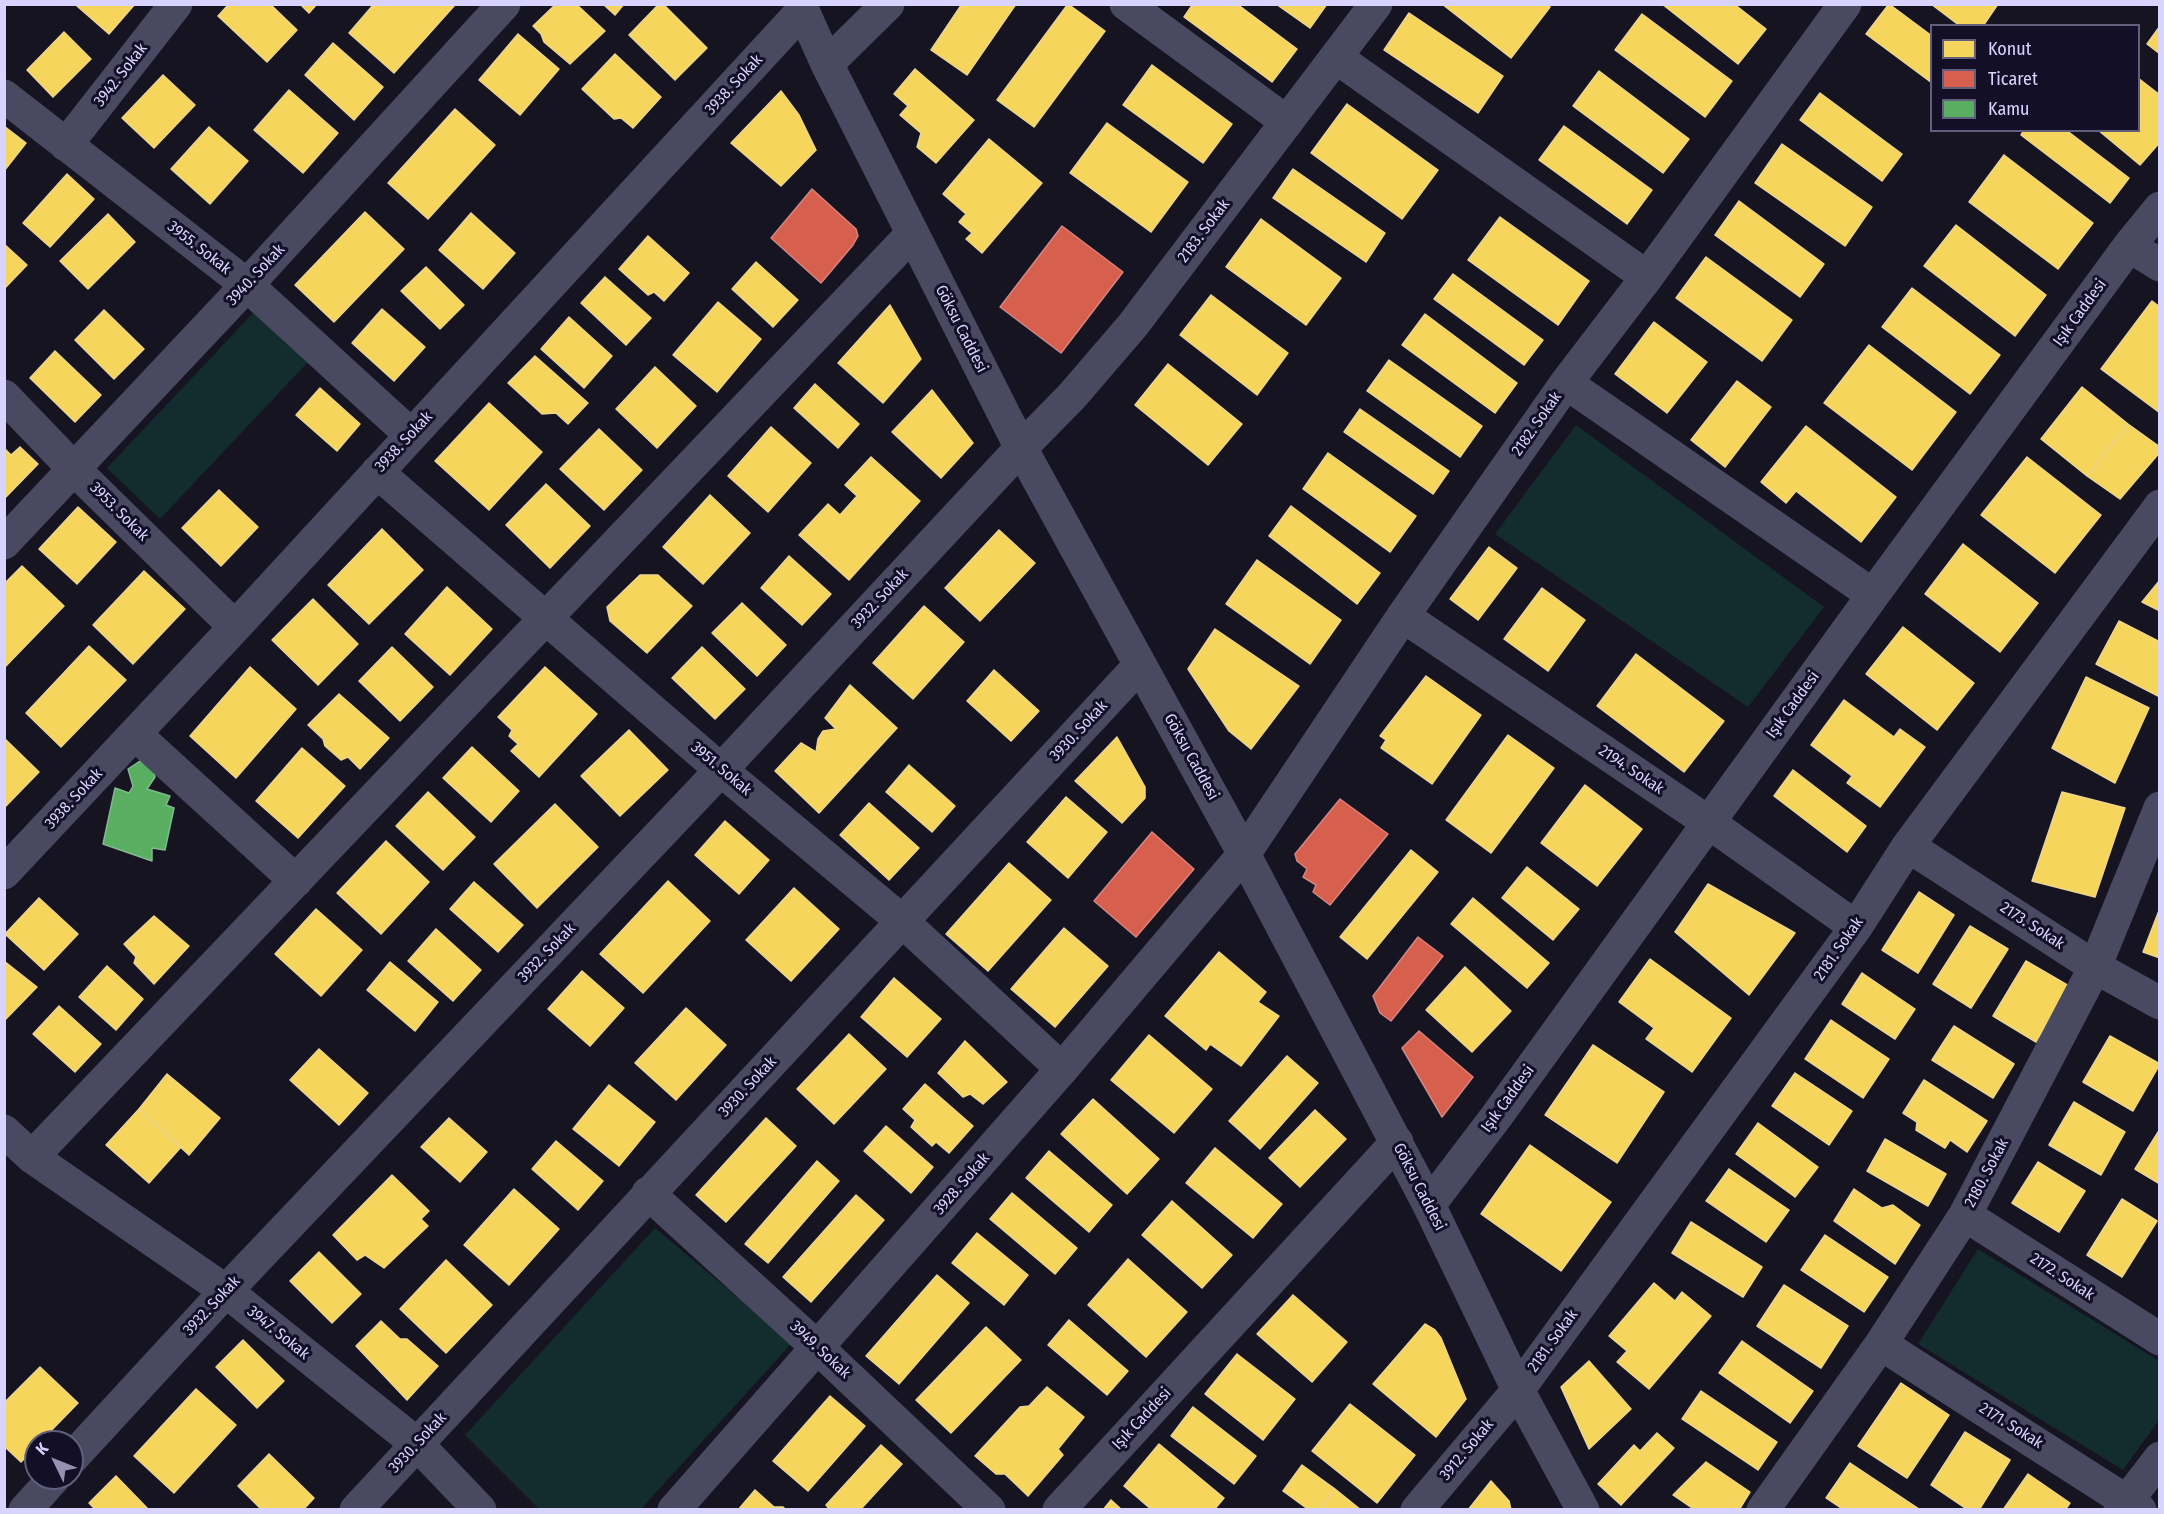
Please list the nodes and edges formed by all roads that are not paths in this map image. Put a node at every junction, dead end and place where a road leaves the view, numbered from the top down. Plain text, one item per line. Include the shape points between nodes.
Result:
1 (176, 4) edge
2 (504, 4) edge
3 (888, 4) edge
4 (1126, 4) edge
5 (1376, 4) edge
6 (1845, 4) edge
7 (801, 7) edge
8 (1337, 58) junction
9 (827, 64) junction
10 (4, 96) edge
11 (1287, 122) junction
12 (66, 145) junction
13 (2160, 208) edge
14 (912, 234) junction
15 (2129, 246) junction
16 (2160, 265) edge
17 (1647, 277) junction
18 (247, 285) junction
19 (1566, 383) junction
20 (4, 396) edge
21 (411, 435) junction
22 (1021, 448) junction
23 (75, 470) junction
24 (377, 472) junction
25 (2160, 506) edge
26 (4, 543) edge
27 (1873, 595) junction
28 (1403, 616) junction
29 (544, 618) junction
30 (235, 627) junction
31 (1140, 665) junction
32 (135, 734) junction
33 (721, 770) junction
34 (2160, 808) edge
35 (1708, 822) junction
36 (1908, 846) junction
37 (1244, 854) junction
38 (4, 873) edge
39 (296, 881) junction
40 (902, 921) junction
41 (1856, 927) junction
42 (2095, 967) junction
43 (2160, 1003) edge
44 (1062, 1069) junction
45 (4, 1131) edge
46 (1397, 1143) junction
47 (32, 1157) junction
48 (648, 1193) junction
49 (1429, 1205) junction
50 (1965, 1215) junction
51 (226, 1291) junction
52 (2160, 1339) edge
53 (1881, 1344) junction
54 (818, 1348) junction
55 (1518, 1390) junction
56 (417, 1444) junction
57 (84, 1445) edge
58 (2160, 1458) edge
59 (43, 1490) edge
60 (2129, 1506) edge
61 (25, 1509) edge
62 (356, 1509) edge
63 (480, 1509) edge
64 (674, 1509) edge
65 (989, 1509) edge
66 (1059, 1509) edge
67 (1417, 1509) edge
68 (1583, 1509) edge
69 (1763, 1509) edge

1 - 12 street, 3942. Sokak
2 - 18 street, 3940. Sokak
3 - 9 street
4 - 11 street
5 - 8 street, 2183. Sokak
6 - 17 street, 2182. Sokak
7 - 9 street, Göksu Caddesi
7 - 21 street, 3938. Sokak
8 - 11 street, 2183. Sokak
8 - 17 street
9 - 14 street, Göksu Caddesi
10 - 12 street, 3955. Sokak
11 - 22 street, 2183. Sokak via 1133,325
12 - 18 street, 3955. Sokak
13 - 15 street, Işık Caddesi
14 - 22 street, Göksu Caddesi
14 - 29 street
15 - 16 street
15 - 27 street, Işık Caddesi
17 - 19 street, 2182. Sokak
18 - 21 street, 3955. Sokak
18 - 23 street, 3940. Sokak
19 - 27 street
19 - 28 street, 2182. Sokak
20 - 23 street, 3953. Sokak
21 - 24 street, 3938. Sokak
22 - 31 street, Göksu Caddesi
22 - 33 street, 3932. Sokak
23 - 26 street, 3940. Sokak
23 - 30 street, 3953. Sokak
24 - 29 street, 3951. Sokak
24 - 30 street, 3938. Sokak
25 - 36 street, 2181. Sokak
27 - 35 street, Işık Caddesi
28 - 35 street, 2194. Sokak
28 - 37 street, 2182. Sokak
29 - 33 street, 3951. Sokak
29 - 39 street
30 - 32 street, 3938. Sokak
31 - 37 street, Göksu Caddesi
31 - 40 street, 3930. Sokak
32 - 38 street, 3938. Sokak
32 - 39 street
33 - 40 street, 3951. Sokak
33 - 51 street, 3932. Sokak
34 - 42 street, 2180. Sokak
35 - 41 street, 2194. Sokak
35 - 49 street, Işık Caddesi
36 - 41 street, 2181. Sokak
36 - 42 street, 2173. Sokak
37 - 44 street, 3928. Sokak
37 - 46 street, Göksu Caddesi
39 - 47 street
40 - 44 street, 3951. Sokak
40 - 48 street, 3930. Sokak
41 - 55 street, 2181. Sokak
42 - 43 street, 2173. Sokak
42 - 50 street, 2180. Sokak
44 - 54 street, 3928. Sokak
45 - 47 street, 3947. Sokak
46 - 49 street, Göksu Caddesi
46 - 66 street, Işık Caddesi
47 - 51 street, 3947. Sokak
48 - 54 street, 3949. Sokak
48 - 56 street, 3930. Sokak
49 - 55 street, Göksu Caddesi
50 - 52 street, 2172. Sokak
50 - 53 street, 2180. Sokak
51 - 56 street, 3947. Sokak
51 - 57 street, 3932. Sokak
53 - 60 street, 2171. Sokak
53 - 69 street, 2180. Sokak
54 - 64 street, 3928. Sokak
54 - 65 street, 3949. Sokak
55 - 67 street, 3912. Sokak
55 - 68 street, Göksu Caddesi
56 - 62 street, 3930. Sokak
56 - 63 street, 3947. Sokak
58 - 60 street
59 - 61 street

